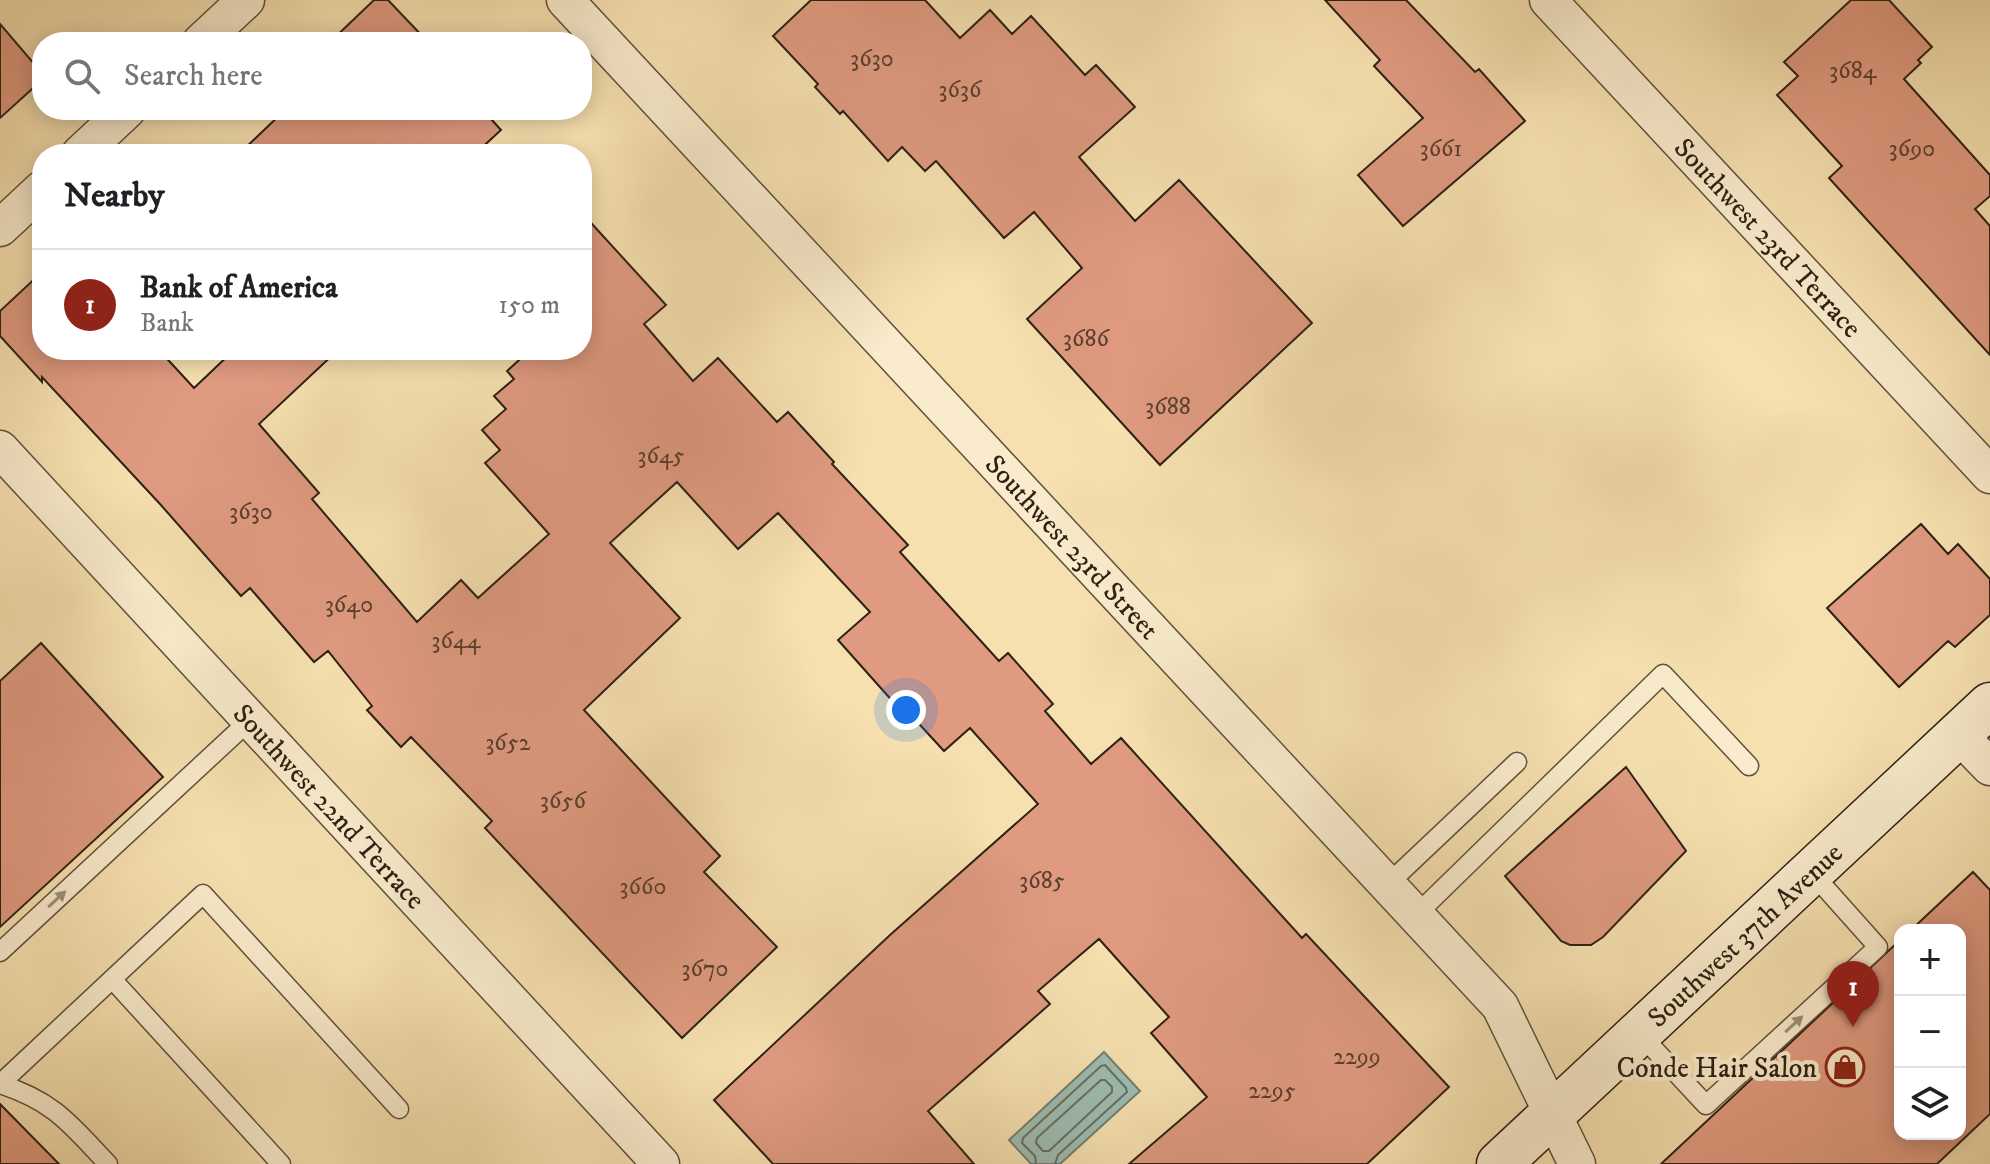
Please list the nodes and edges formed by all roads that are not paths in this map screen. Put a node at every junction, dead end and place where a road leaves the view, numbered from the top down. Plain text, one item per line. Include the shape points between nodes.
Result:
1 (246, 0) edge
2 (565, 0) edge
3 (1548, 0) edge
4 (212, 32) edge
5 (116, 120) edge
6 (91, 144) edge
7 (32, 198) edge
8 (0, 228) edge
9 (0, 449) edge
10 (1990, 475) edge
11 (250, 720) junction
12 (1975, 720) edge
13 (1517, 762) dead end
14 (1749, 766) dead end
15 (1990, 767) edge
16 (1812, 873) junction
17 (1388, 884) junction
18 (1416, 915) junction
19 (0, 952) edge
20 (112, 979) junction
21 (1639, 1033) junction
22 (0, 1084) edge
23 (399, 1109) dead end
24 (1553, 1113) junction
25 (108, 1164) edge
26 (281, 1164) edge
27 (661, 1164) edge
28 (1499, 1164) edge
29 (1577, 1164) edge

1 - 4 street
2 - 17 street, Southwest 23rd Street
3 - 10 street, Southwest 23rd Terrace
5 - 6 street
7 - 8 street
9 - 11 street, Southwest 22nd Terrace
19 -> 11 lane
11 - 27 street, Southwest 22nd Terrace
12 - 15 street
12 - 16 main road, Southwest 37th Avenue
13 - 17 lane
14 - 18 lane via 1663,674
16 - 21 main road, Southwest 37th Avenue
21 -> 16 lane via 1706,1105 1878,947
17 - 18 street, Southwest 23rd Street
18 - 24 street, Southwest 23rd Street via 1500,1006
20 - 22 lane
20 - 23 lane via 203,894
20 - 26 lane
21 - 24 main road, Southwest 37th Avenue
22 - 25 lane via 33,1095 60,1113
24 - 28 main road, Southwest 37th Avenue
24 - 29 street, Southwest 23rd Street

